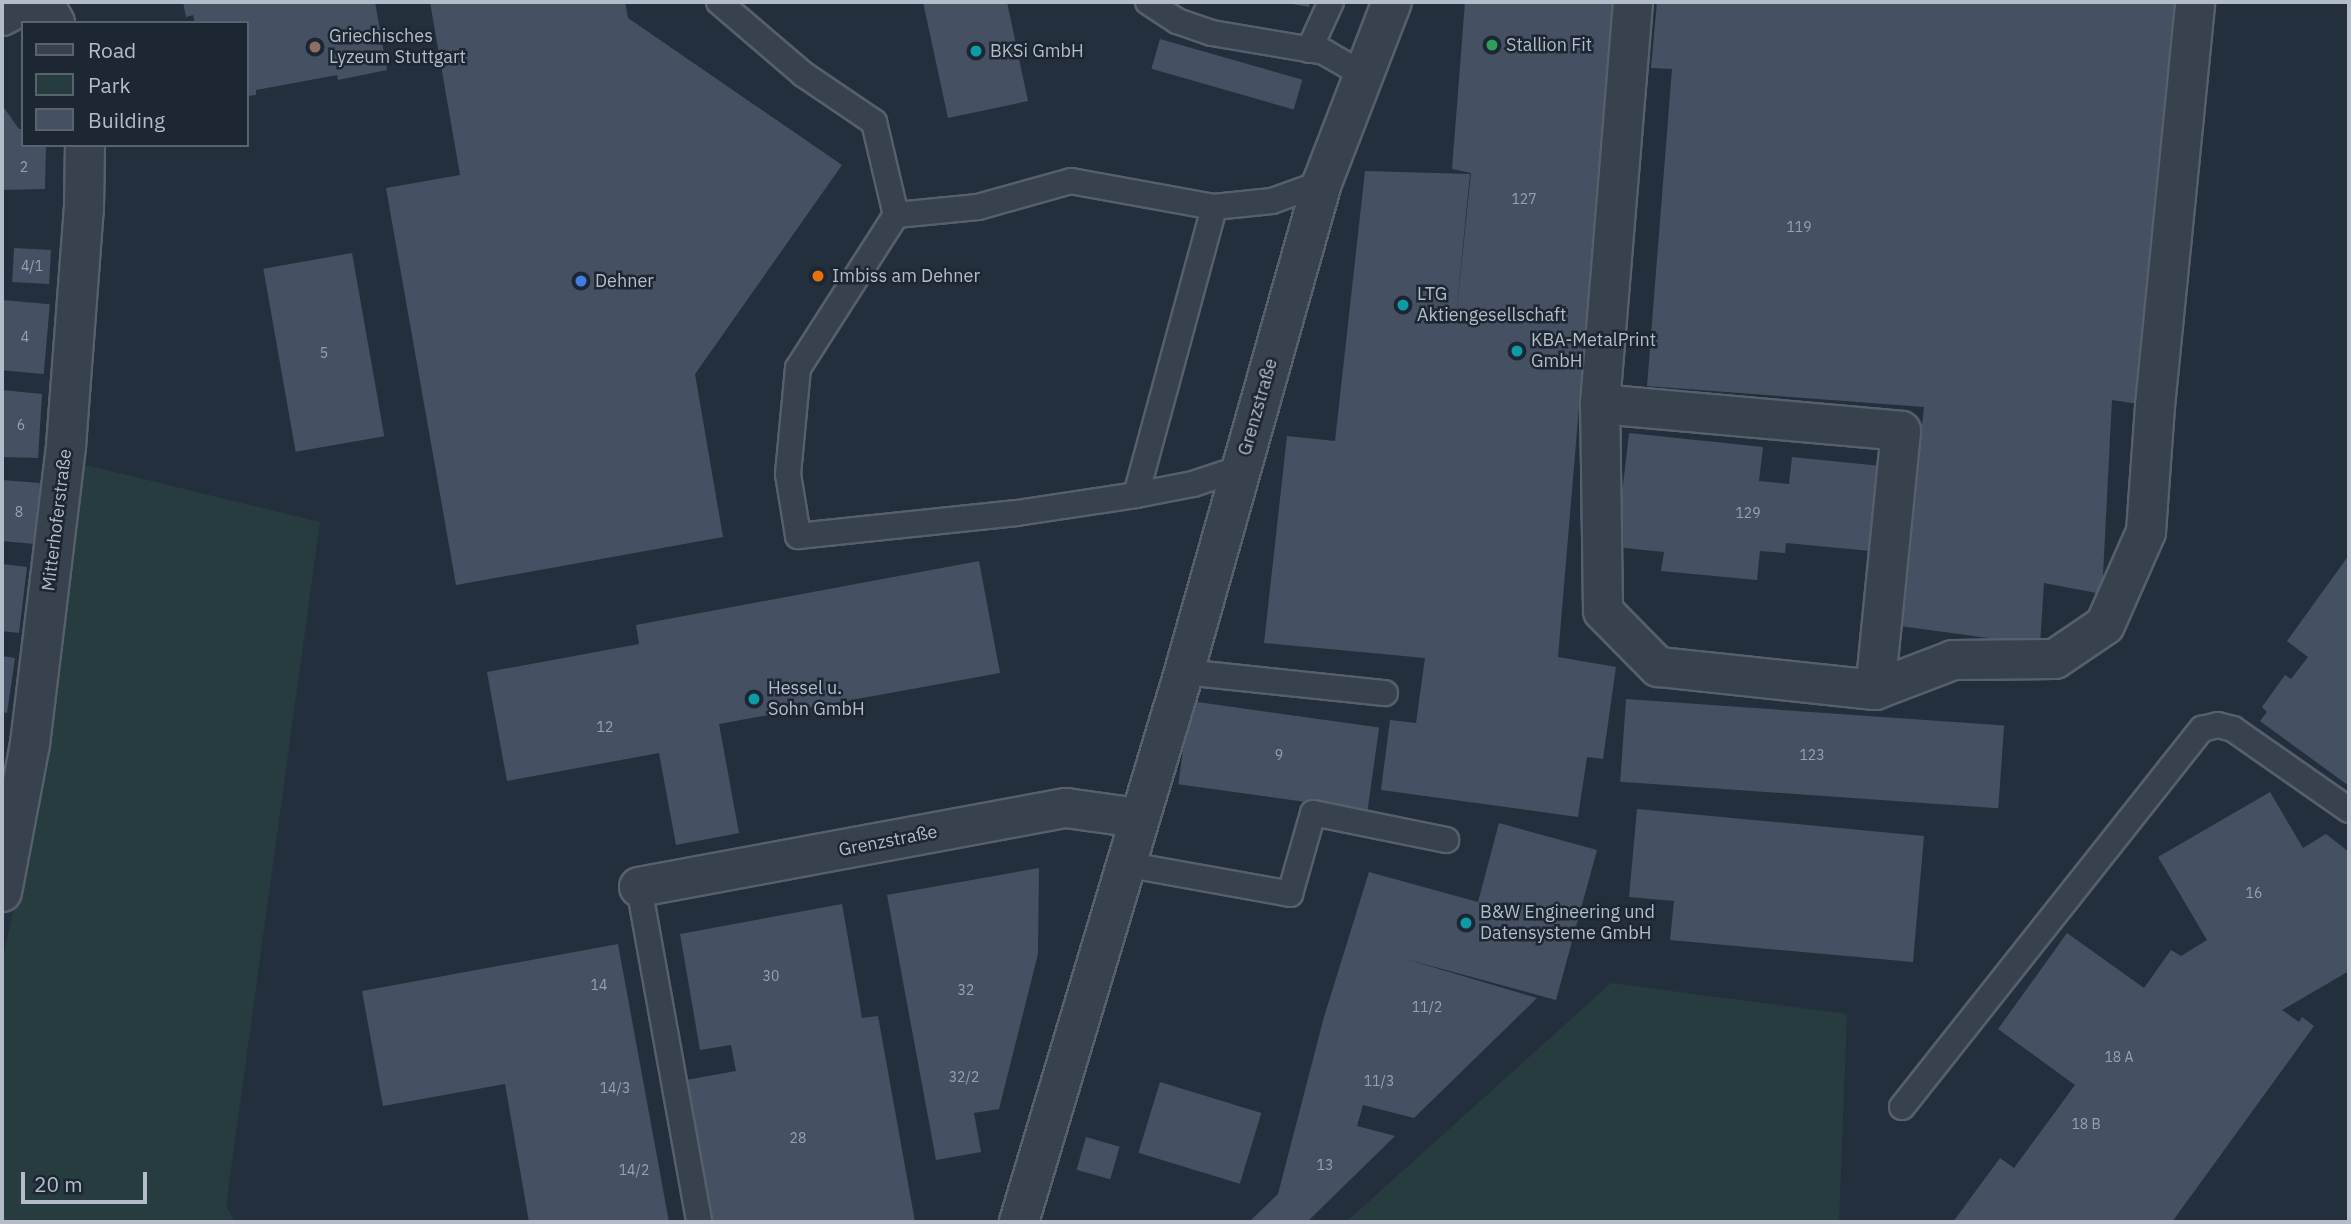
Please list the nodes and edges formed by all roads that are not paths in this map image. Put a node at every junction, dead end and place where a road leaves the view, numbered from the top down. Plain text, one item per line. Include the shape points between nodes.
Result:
1 (28, 2) edge
2 (43, 2) edge
3 (719, 2) edge
4 (1148, 2) edge
5 (1331, 2) edge
6 (1392, 2) edge
7 (1633, 2) edge
8 (2196, 2) edge
9 (2, 16) edge
10 (54, 21) edge
11 (1309, 50) junction
12 (1364, 75) junction
13 (85, 147) edge
14 (1322, 183) junction
15 (1214, 206) junction
16 (896, 215) junction
17 (1600, 404) junction
18 (1241, 468) junction
19 (1136, 495) junction
20 (1184, 672) junction
21 (1875, 690) junction
22 (1385, 693) dead end
23 (2349, 810) edge
24 (1138, 818) junction
25 (1446, 840) dead end
26 (1124, 864) junction
27 (639, 887) joint
28 (2, 892) edge
29 (1902, 1107) dead end
30 (699, 1222) edge
31 (1019, 1222) edge

1 - 9 street
2 - 10 street
3 - 16 lane via 803,74 874,122
4 - 11 lane via 1177,21 1212,33
5 - 11 lane
6 - 12 street, Grenzstraße
7 - 17 street
8 - 21 street via 2146,532 2105,625 2054,659 1954,660
11 - 12 lane via 1324,52
12 - 14 street, Grenzstraße
13 - 28 street, Mitterhoferstraße via 66,446 30,744
14 - 15 lane via 1272,201
14 - 18 street, Grenzstraße
15 - 16 lane via 1071,181 978,207
15 - 19 lane
16 - 19 lane via 798,368 788,474 798,536 1017,513
17 - 21 street via 1603,611 1658,667
17 - 21 street via 1900,431
18 - 19 lane via 1193,484
18 - 20 street, Grenzstraße
20 - 22 lane
20 - 24 street, Grenzstraße
23 - 29 lane via 2233,729 2218,725 2202,729
24 - 26 street, Grenzstraße
24 - 27 street, Grenzstraße via 1066,808
25 - 26 lane via 1313,813 1290,894
26 - 31 street, Grenzstraße
27 - 30 lane

